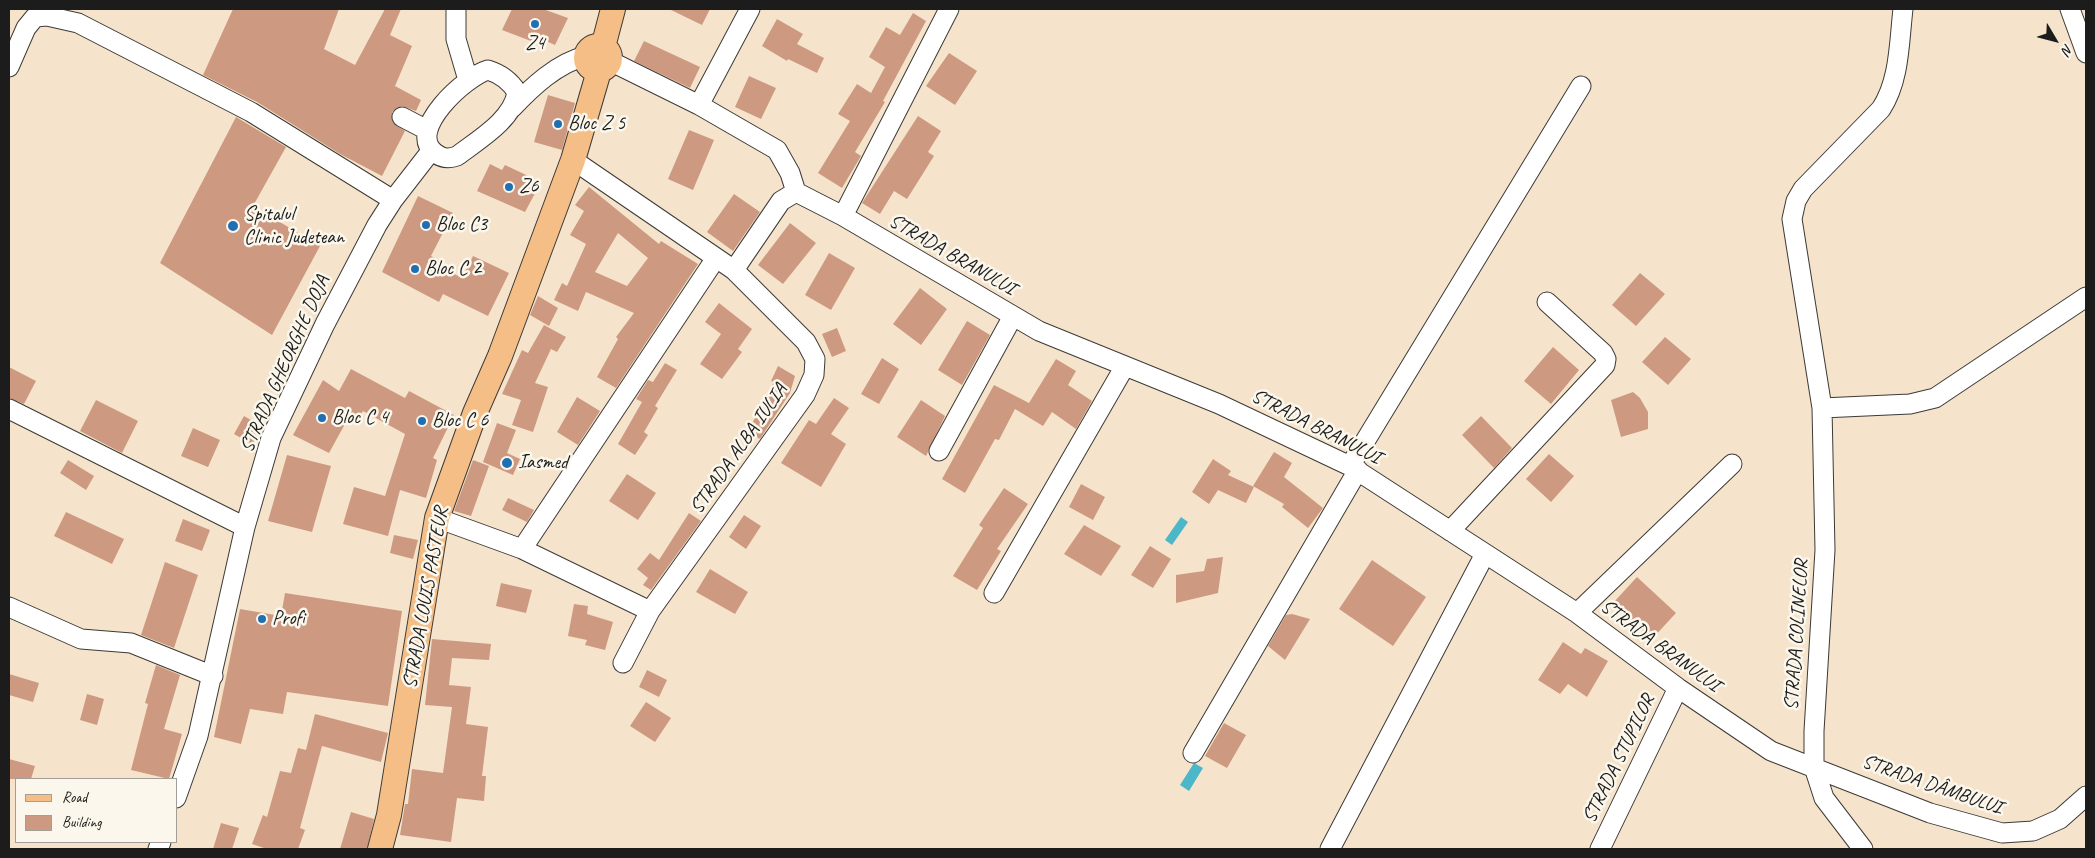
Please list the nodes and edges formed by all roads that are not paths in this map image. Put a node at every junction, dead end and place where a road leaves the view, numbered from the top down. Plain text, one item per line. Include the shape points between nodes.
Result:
1 (456, 9) edge
2 (613, 9) edge
3 (750, 9) edge
4 (949, 9) edge
5 (1903, 9) edge
6 (2070, 9) edge
7 (2086, 53) edge
8 (462, 59) junction
9 (599, 59) junction
10 (9, 67) edge
11 (488, 70) junction
12 (468, 80) junction
13 (510, 83) junction
14 (537, 84) junction
15 (1581, 86) dead end
16 (699, 105) junction
17 (512, 108) junction
18 (402, 117) dead end
19 (427, 130) junction
20 (432, 150) junction
21 (573, 160) junction
22 (796, 192) junction
23 (393, 200) junction
24 (843, 216) junction
25 (716, 258) junction
26 (734, 270) junction
27 (2086, 297) edge
28 (1547, 302) dead end
29 (1013, 316) junction
30 (1125, 366) junction
31 (1822, 408) junction
32 (9, 409) edge
33 (939, 451) dead end
34 (1732, 464) dead end
35 (1354, 468) junction
36 (437, 518) junction
37 (245, 527) junction
38 (1450, 531) junction
39 (522, 549) junction
40 (1485, 554) junction
41 (994, 593) dead end
42 (9, 607) edge
43 (650, 611) junction
44 (1577, 613) junction
45 (623, 663) dead end
46 (213, 676) junction
47 (1678, 688) junction
48 (1193, 753) dead end
49 (1814, 767) junction
50 (178, 792) edge
51 (2086, 796) edge
52 (380, 849) edge
53 (1330, 849) edge
54 (1600, 849) edge
55 (1863, 849) edge

1 - 8 street via 454,29
2 - 9 main road, STRADA LOUIS PASTEUR
3 - 16 street
4 - 24 street
5 - 31 street, STRADA COLINELOR via 1894,83 1889,97 1802,189 1792,219
6 - 7 street
8 - 11 street
8 - 12 street
9 - 14 street via 569,62
9 - 16 street
9 - 21 main road, STRADA LOUIS PASTEUR
10 - 23 street via 26,28 35,17 47,16 78,23 251,112
11 - 12 street
11 - 13 street
12 - 19 street via 435,115
13 - 14 street
13 - 17 street via 517,92
14 - 17 street
15 - 35 street
16 - 22 street via 777,150
17 - 20 street via 457,156 443,158
18 - 19 street
19 - 20 street
20 - 23 street, STRADA GHEORGHE DOJA
21 - 25 street
21 - 36 main road, STRADA LOUIS PASTEUR
22 - 24 street, STRADA BRANULUI
22 - 26 street via 781,201
23 - 37 street, STRADA GHEORGHE DOJA via 325,324 271,438
24 - 29 street, STRADA BRANULUI
25 - 26 street
25 - 39 street
26 - 43 street, STRADA ALBA IULIA via 806,342 815,360 814,374 806,395
27 - 31 street via 1934,398 1910,404
28 - 38 street via 1603,353 1605,365
29 - 30 street, STRADA BRANULUI via 1039,331
29 - 33 street
30 - 35 street, STRADA BRANULUI via 1226,407
30 - 41 street
31 - 49 street, STRADA COLINELOR via 1825,550
32 - 37 street
34 - 44 street
35 - 38 street, STRADA BRANULUI
35 - 48 street
36 - 39 street
36 - 52 main road, STRADA LOUIS PASTEUR via 389,815
37 - 46 street, STRADA GHEORGHE DOJA
38 - 40 street, STRADA BRANULUI
39 - 43 street
40 - 44 street, STRADA BRANULUI
40 - 53 street
42 - 46 street via 81,639 131,643
43 - 45 street, STRADA ALBA IULIA
44 - 47 street, STRADA BRANULUI
46 - 50 street, STRADA GHEORGHE DOJA via 198,736
47 - 49 street, STRADA BRANULUI via 1771,751
47 - 54 street, STRADA STUPILOR
49 - 51 street, STRADA DÂMBULUI via 1930,813 2002,833 2033,831 2060,819
49 - 55 street, STRADA COLINELOR via 1824,798

